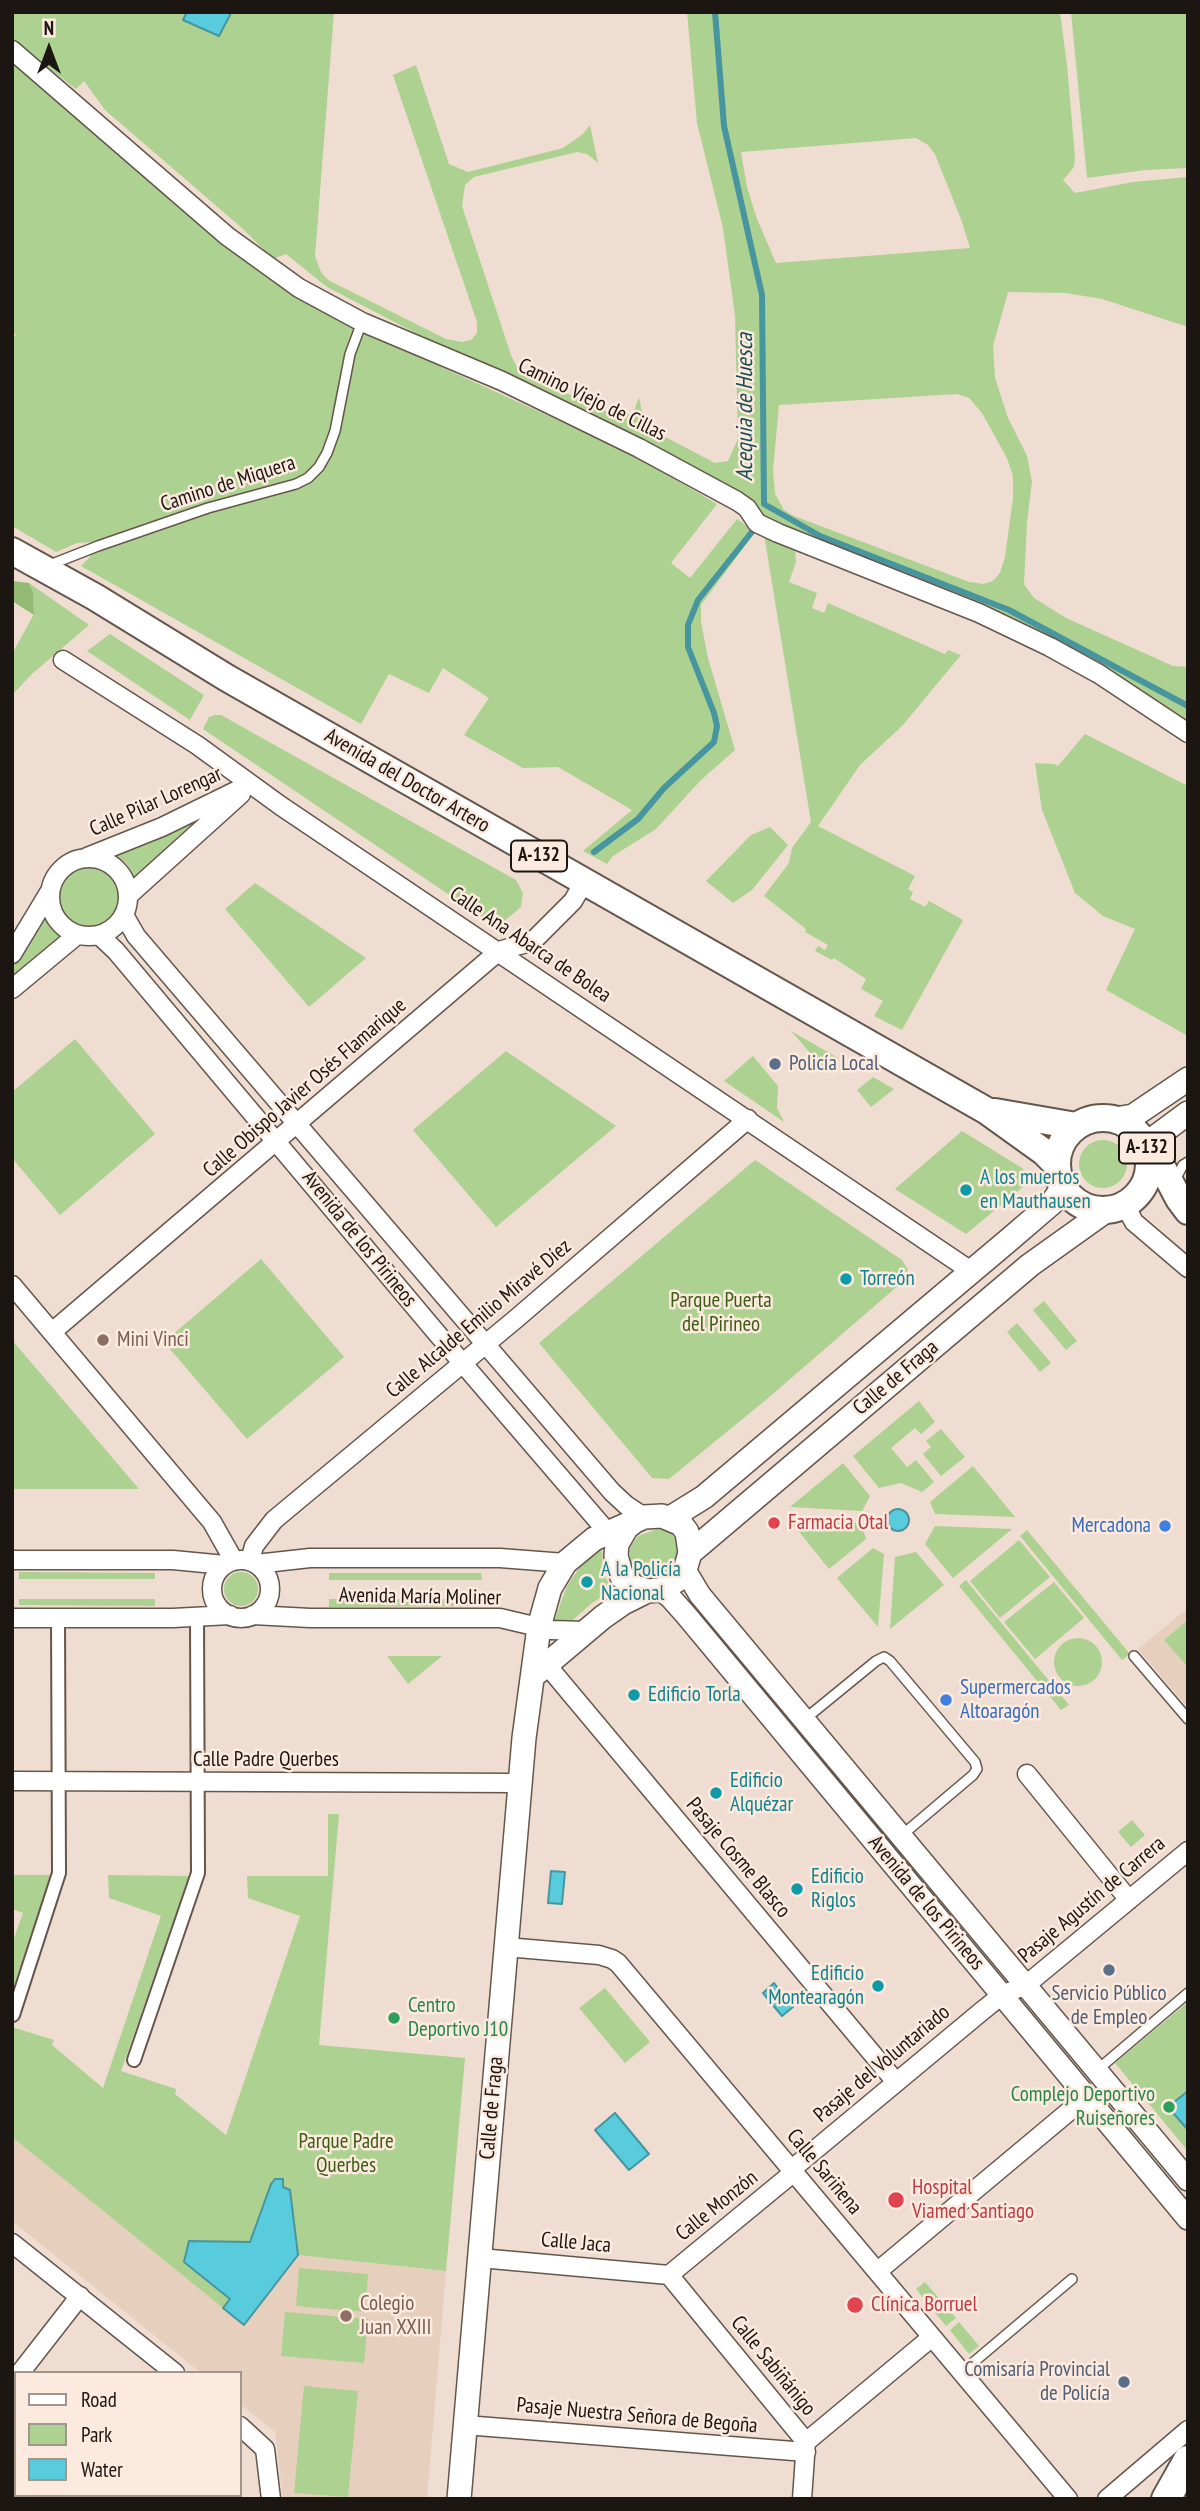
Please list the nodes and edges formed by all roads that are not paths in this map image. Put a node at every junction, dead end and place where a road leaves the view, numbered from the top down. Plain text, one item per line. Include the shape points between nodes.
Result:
1 (12, 50) edge
2 (362, 322) junction
3 (12, 551) edge
4 (43, 568) junction
5 (63, 660) dead end
6 (1188, 733) edge
7 (250, 784) junction
8 (83, 858) junction
9 (584, 882) junction
10 (50, 891) junction
11 (129, 895) junction
12 (124, 915) junction
13 (77, 934) junction
14 (99, 935) junction
15 (499, 951) junction
16 (12, 954) edge
17 (12, 989) edge
18 (1188, 1079) edge
19 (987, 1111) junction
20 (1188, 1113) edge
21 (748, 1119) junction
22 (1115, 1119) junction
23 (297, 1124) junction
24 (1076, 1126) junction
25 (277, 1141) junction
26 (1147, 1147) junction
27 (1188, 1162) edge
28 (1060, 1176) junction
29 (1172, 1187) junction
30 (1122, 1205) junction
31 (1188, 1210) edge
32 (1188, 1216) edge
33 (1188, 1268) edge
34 (971, 1271) junction
35 (12, 1285) edge
36 (52, 1332) junction
37 (486, 1343) junction
38 (462, 1362) junction
39 (670, 1518) junction
40 (640, 1519) junction
41 (613, 1538) junction
42 (12, 1560) edge
43 (688, 1561) junction
44 (242, 1563) junction
45 (565, 1563) junction
46 (653, 1591) junction
47 (230, 1615) junction
48 (253, 1615) junction
49 (12, 1618) edge
50 (58, 1618) junction
51 (197, 1618) junction
52 (539, 1627) junction
53 (586, 1631) junction
54 (1135, 1656) dead end
55 (539, 1670) junction
56 (804, 1719) junction
57 (1188, 1719) edge
58 (1027, 1774) dead end
59 (12, 1781) edge
60 (58, 1782) junction
61 (197, 1782) junction
62 (520, 1783) junction
63 (901, 1836) junction
64 (1188, 1850) edge
65 (1129, 1899) junction
66 (506, 1947) junction
67 (1026, 1985) junction
68 (1188, 1993) edge
69 (1002, 1995) junction
70 (13, 2015) edge
71 (134, 2060) dead end
72 (1096, 2071) junction
73 (896, 2082) junction
74 (1079, 2103) dead end
75 (793, 2171) junction
76 (1188, 2180) edge
77 (1188, 2219) edge
78 (12, 2243) edge
79 (480, 2258) junction
80 (878, 2271) junction
81 (668, 2274) junction
82 (1072, 2279) dead end
83 (80, 2297) junction
84 (932, 2337) junction
85 (22, 2371) edge
86 (172, 2371) edge
87 (962, 2372) junction
88 (465, 2425) junction
89 (242, 2428) edge
90 (1188, 2430) edge
91 (806, 2447) junction
92 (1188, 2460) edge
93 (271, 2499) edge
94 (459, 2499) edge
95 (802, 2499) edge
96 (1068, 2499) edge
97 (1107, 2499) edge
98 (1166, 2499) edge

1 - 2 street, Camino Viejo de Cillas via 227,236 299,288
2 - 4 lane, Camino de Miquera via 350,354 335,431 319,467 308,478 98,545
2 - 6 street, Camino Viejo de Cillas via 502,381 639,448 737,501 757,523 778,533 978,613 1050,647
3 - 4 main road, Avenida del Doctor Artero / A-132
4 - 9 main road, Avenida del Doctor Artero / A-132
5 - 7 street, Calle Ana Abarca de Bolea via 197,744
7 - 8 street, Calle Pilar Lorengar via 162,827
7 - 11 street, Calle Pilar Lorengar
7 - 15 street, Calle Ana Abarca de Bolea
8 - 10 street via 61,869
8 - 11 street via 114,866
9 - 15 street, Calle Obispo Javier Osés Flamarique via 573,901 533,941
9 - 19 main road, Avenida del Doctor Artero / A-132
10 - 13 street via 55,918
10 - 16 street
11 - 12 street
12 - 14 street via 114,928
12 - 23 street, Avenida de los Pirineos via 136,936
13 - 14 street
13 - 17 street
14 - 25 street, Avenida de los Pirineos
15 - 21 street, Calle Ana Abarca de Bolea
15 - 23 street, Calle Obispo Javier Osés Flamarique
18 - 22 main road via 1132,1116
19 - 24 main road, Avenida del Doctor Artero / A-132
19 - 28 main road, Avenida del Doctor Artero / A-132 via 1044,1152
20 - 26 main road
21 - 34 street, Calle Ana Abarca de Bolea
21 - 37 street, Calle Alcalde Emilio Miravé Díez
22 - 24 main road, A-132 via 1088,1120
22 - 26 main road, A-132 via 1128,1124
23 - 25 street, Calle Obispo Javier Osés Flamarique
23 - 37 street, Avenida de los Pirineos
24 - 28 main road via 1059,1150
25 - 36 street, Calle Obispo Javier Osés Flamarique
25 - 38 street, Avenida de los Pirineos
26 - 29 main road, A-132
26 - 30 main road, A-132 via 1148,1177
27 - 29 lane
28 - 30 main road, A-132 via 1074,1200 1089,1208
28 - 34 main road, Calle de Fraga via 1052,1203
29 - 31 main road, A-132
30 - 32 main road, A-132 via 1163,1205
30 - 33 street via 1134,1222
30 - 43 main road, Calle de Fraga via 1030,1265
34 - 39 main road, Calle de Fraga via 704,1497
35 - 36 street
36 - 44 street
37 - 38 street, Calle Alcalde Emilio Miravé Díez
37 - 40 street, Avenida de los Pirineos
38 - 41 street, Avenida de los Pirineos
38 - 44 street, Calle Alcalde Emilio Miravé Díez via 274,1520
39 - 40 main road
39 - 43 main road via 687,1532
40 - 41 main road
41 - 45 main road, Calle de Fraga via 578,1550
41 - 46 main road via 622,1577 635,1587
42 - 44 street, Avenida María Moliner
43 - 46 main road via 676,1581
43 - 56 street, Avenida de los Pirineos via 700,1595
44 - 45 street, Avenida María Moliner via 310,1558 500,1558
44 - 47 street via 216,1575 212,1590 217,1605
44 - 48 street via 266,1575 270,1590 265,1605
45 - 52 main road, Calle de Fraga via 550,1588
46 - 53 main road via 623,1603
46 - 69 street, Avenida de los Pirineos via 670,1597 686,1615
47 - 48 street
47 - 51 street
48 - 52 street, Avenida María Moliner via 500,1618
49 - 50 street
50 - 51 street
50 - 60 street
51 - 61 street
52 - 53 street, Avenida María Moliner
52 - 55 main road, Calle de Fraga
53 - 55 main road
54 - 57 lane
55 - 62 main road, Calle de Fraga
55 - 73 street, Pasaje Cosme Blasco
56 - 63 street, Avenida de los Pirineos
56 - 63 lane via 884,1657 975,1762 973,1776
58 - 65 street
59 - 60 street, Calle Padre Querbes
60 - 61 street, Calle Padre Querbes
60 - 70 street via 59,1873
61 - 62 street, Calle Padre Querbes
61 - 71 street via 198,1873
62 - 66 main road, Calle de Fraga
63 - 67 street, Avenida de los Pirineos
64 - 65 street, Pasaje Agustín de Carrera
65 - 67 street, Pasaje Agustín de Carrera
66 - 75 street, Calle Sariñena via 606,1956 618,1963
66 - 79 main road, Calle de Fraga
67 - 69 street, Pasaje Agustín de Carrera
67 - 72 street, Avenida de los Pirineos
68 - 72 lane
69 - 73 street, Pasaje del Voluntariado
69 - 77 street, Avenida de los Pirineos
72 - 76 street, Avenida de los Pirineos
73 - 75 street, Pasaje del Voluntariado
74 - 80 street
75 - 80 street, Calle Sariñena
75 - 81 street, Calle Monzón
78 - 83 street
79 - 81 street, Calle Jaca
79 - 88 main road, Calle de Fraga
80 - 84 street, Calle Sariñena
81 - 91 street, Calle Sabiñánigo
82 - 87 lane
83 - 85 street
83 - 86 street
84 - 87 street, Calle Sariñena
84 - 91 street
87 - 96 street, Calle Sariñena
88 - 91 street, Pasaje Nuestra Señora de Begoña
88 - 94 main road, Calle de Fraga
89 - 93 street via 265,2449
90 - 97 street
91 - 95 street
92 - 98 highway

